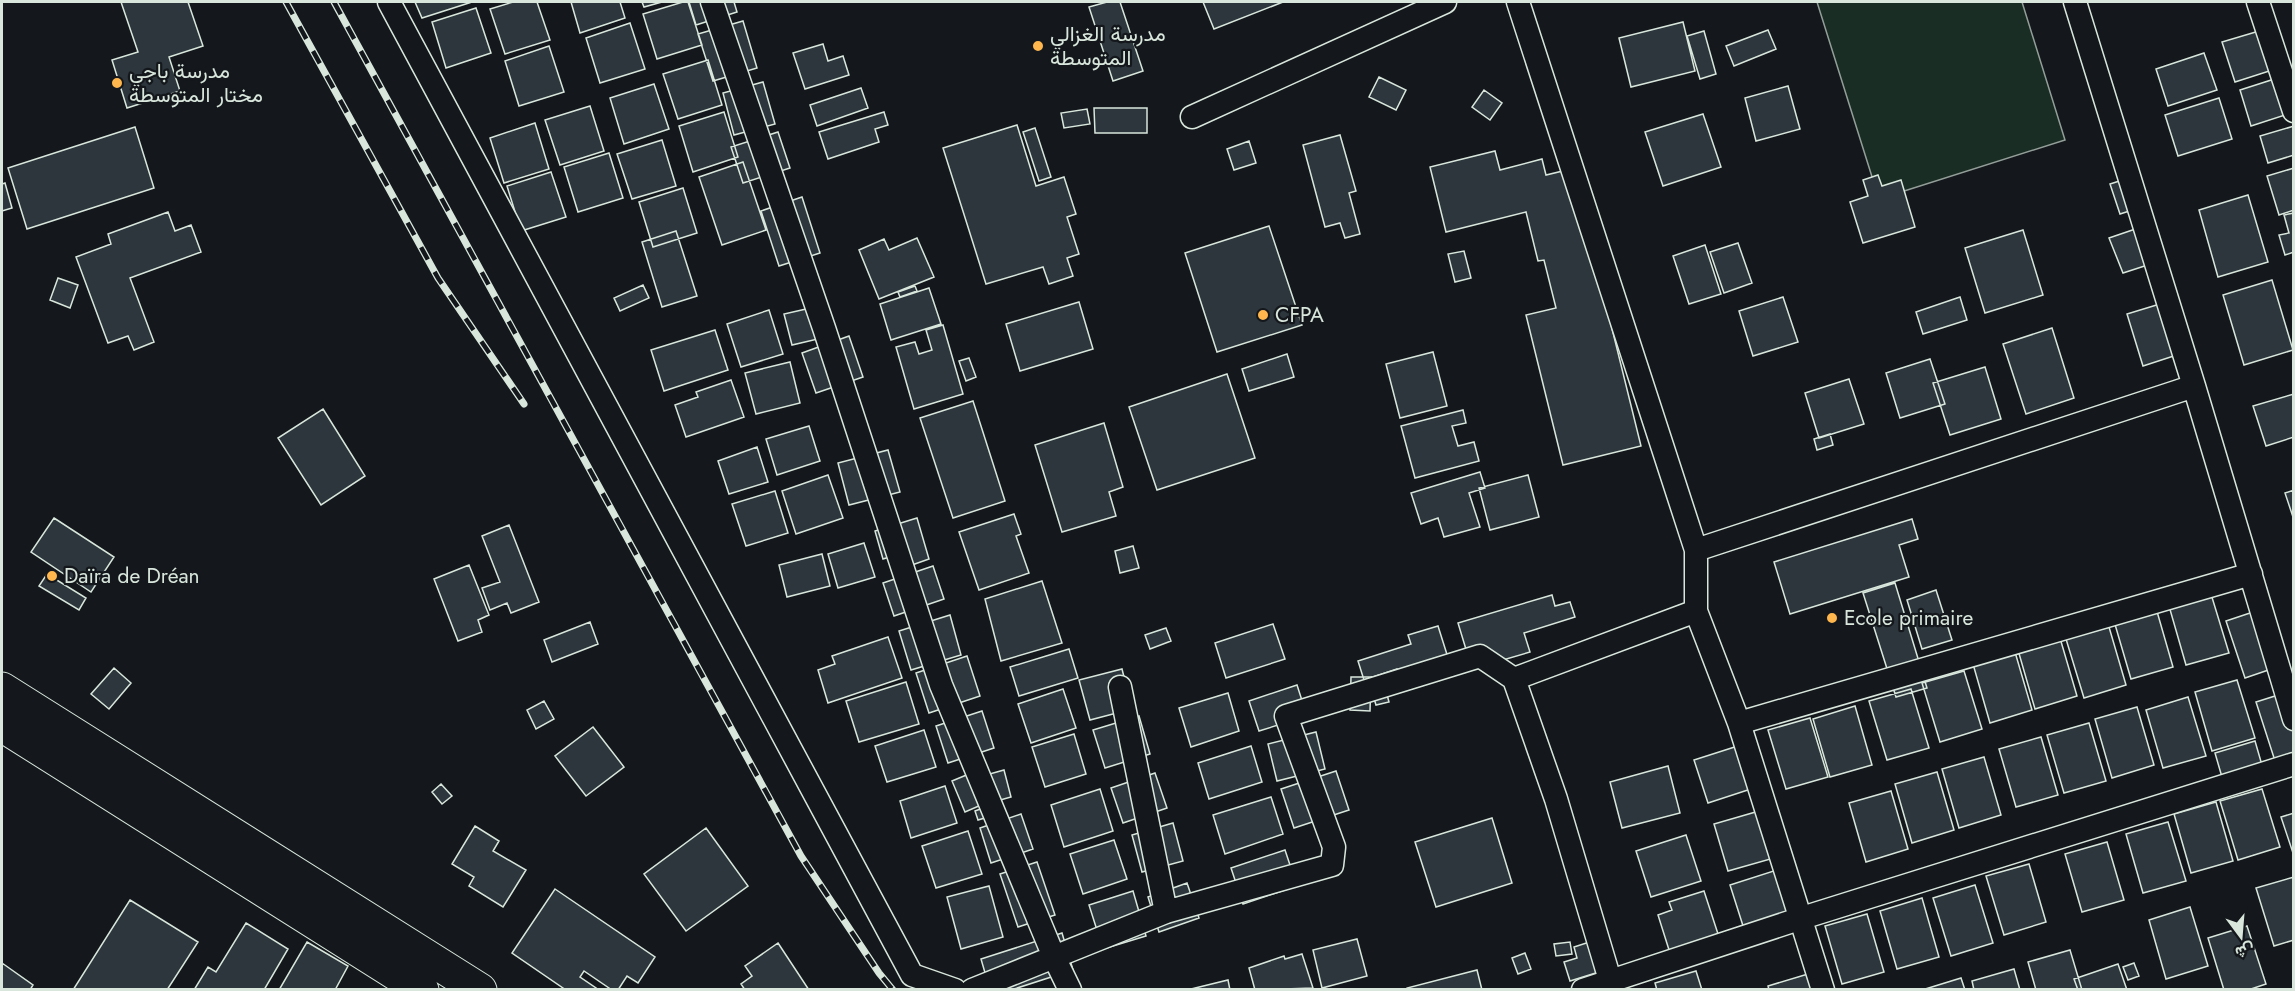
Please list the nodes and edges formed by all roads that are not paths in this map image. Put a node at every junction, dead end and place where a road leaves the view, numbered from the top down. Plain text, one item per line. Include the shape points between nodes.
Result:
1 (389, 2) edge
2 (712, 2) edge
3 (1445, 2) edge
4 (1518, 2) edge
5 (2075, 2) edge
6 (2258, 2) edge
7 (2294, 111) edge
8 (1192, 117) dead end
9 (2194, 386) junction
10 (1696, 549) junction
11 (2251, 574) junction
12 (1696, 611) junction
13 (1514, 679) junction
14 (1120, 687) dead end
15 (2, 689) edge
16 (2294, 719) edge
17 (1739, 723) junction
18 (2, 725) edge
19 (2294, 764) edge
20 (1166, 912) junction
21 (1802, 918) junction
22 (1054, 957) junction
23 (1610, 980) junction
24 (422, 990) edge
25 (480, 990) edge
26 (955, 990) edge
27 (972, 990) edge
28 (1070, 990) edge
29 (1583, 990) edge
30 (1823, 990) edge

1 - 26 street via 912,975
2 - 22 street via 942,685
3 - 8 street
4 - 10 street
5 - 9 street
6 - 7 street
9 - 10 street
9 - 11 street
10 - 12 street
11 - 16 street
11 - 17 street
12 - 13 street
12 - 17 street
13 - 20 street via 1479,656 1286,716 1334,847 1332,865
13 - 23 street via 1556,799
14 - 20 street
15 - 25 main road
17 - 21 street
18 - 24 main road
19 - 21 street
20 - 22 street
21 - 23 street
21 - 30 street
22 - 27 street
22 - 28 street
23 - 29 street

